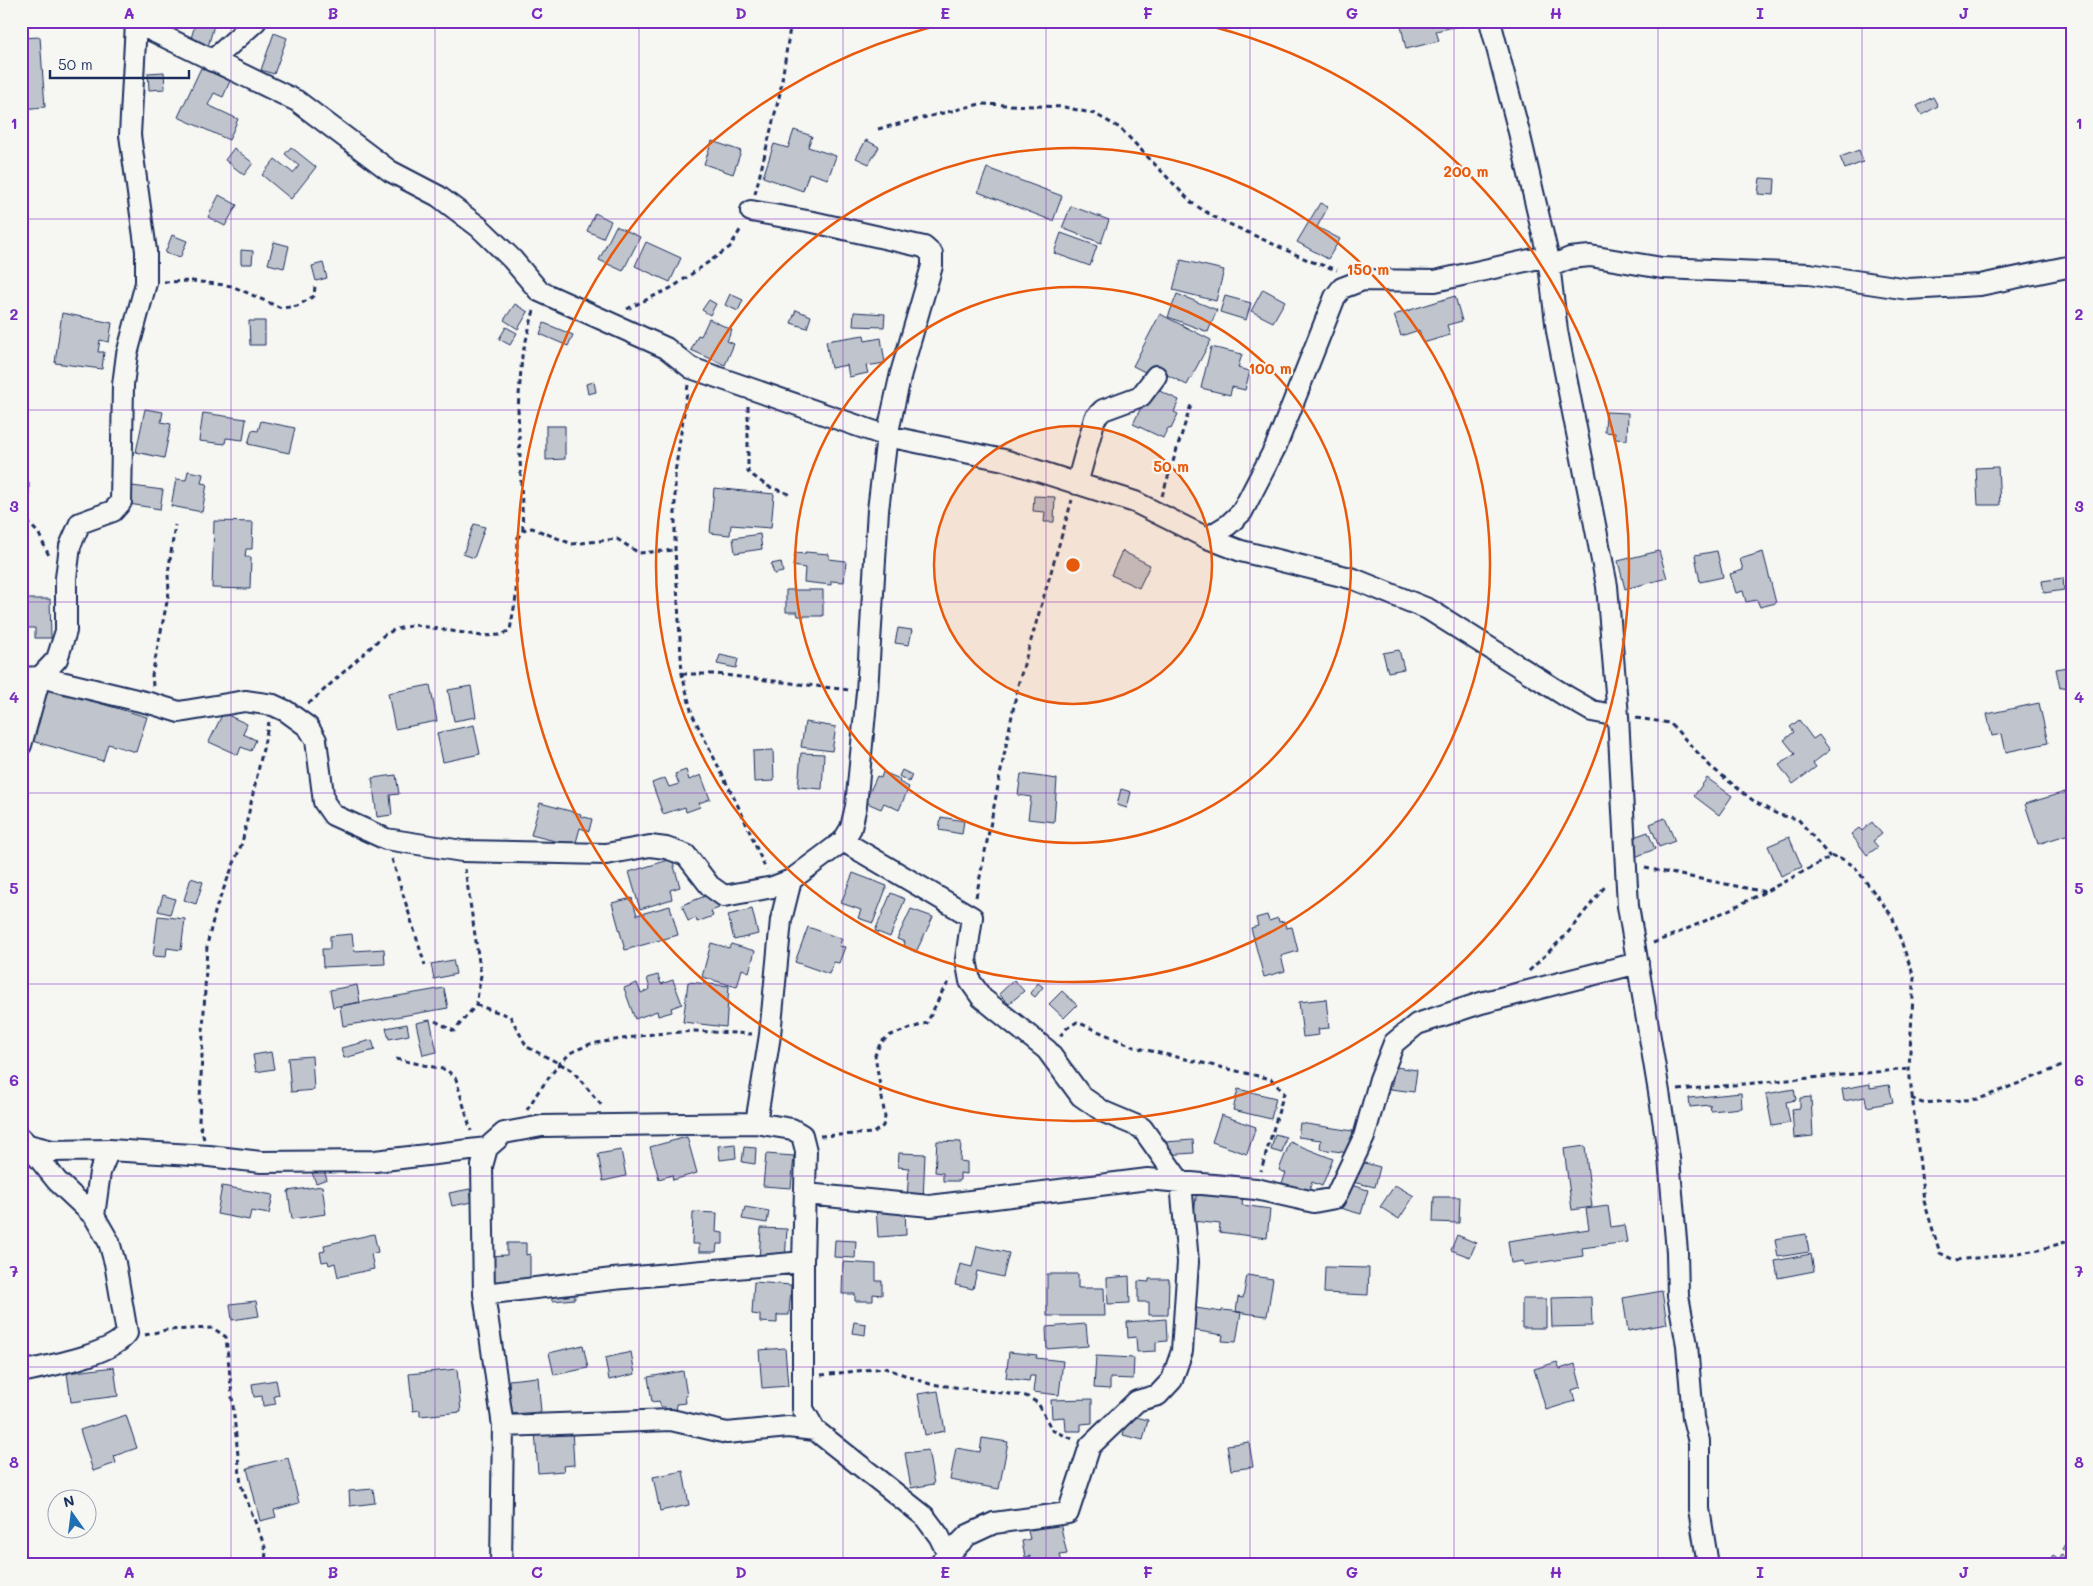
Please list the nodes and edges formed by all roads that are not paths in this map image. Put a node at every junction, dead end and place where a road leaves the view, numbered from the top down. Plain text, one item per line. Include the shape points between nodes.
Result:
1 (256, 21) edge
2 (1490, 21) edge
3 (134, 22) edge
4 (212, 61) junction
5 (751, 211) road end
6 (1549, 262) junction
7 (2072, 266) edge
8 (1156, 376) dead end
9 (887, 436) junction
10 (1077, 484) junction
11 (1207, 538) junction
12 (31, 678) edge
13 (1618, 716) junction
14 (21, 745) edge
15 (843, 841) junction
16 (782, 884) junction
17 (1636, 957) junction
18 (756, 1123) junction
19 (24, 1142) edge
20 (482, 1148) junction
21 (109, 1150) junction
22 (1181, 1183) junction
23 (806, 1194) junction
24 (94, 1216) junction
25 (803, 1262) junction
26 (484, 1294) junction
27 (21, 1372) edge
28 (503, 1426) junction
29 (815, 1430) junction
30 (943, 1560) edge
31 (501, 1565) edge
32 (1708, 1565) edge

1 - 4 street
2 - 6 street
3 - 4 street
3 - 12 street via 130,135 146,251 146,283 122,385 121,502 112,511 80,523 70,546 66,631 57,659
4 - 9 street via 297,101 390,171 438,196 486,233 512,258 539,292 666,348 691,368
5 - 9 street via 924,247 932,254 932,266 901,372
6 - 7 street via 1590,256 1662,268 1809,274 1908,289 1980,285
6 - 11 street via 1435,281 1364,280 1342,288 1335,297 1276,446 1242,512
6 - 13 street via 1557,331 1607,586
8 - 10 street via 1141,396 1103,410 1095,418
9 - 10 street via 1004,460
9 - 15 street via 878,510 867,692 856,806 851,828
10 - 11 street via 1136,502
11 - 13 street via 1241,551 1354,579 1428,609 1566,696 1592,710
12 - 14 street
12 - 16 street via 179,712 245,701 279,708 308,727 316,740 324,802 333,815 386,839 462,852 606,854 650,846 686,855 710,886 724,896
13 - 17 street via 1628,906
15 - 16 street
15 - 22 street via 972,917 966,959 970,981 982,998 1047,1050 1081,1096 1104,1112 1142,1128
16 - 18 street via 770,1035
17 - 22 street via 1416,1024 1394,1043 1380,1079 1364,1138 1335,1198 1314,1202 1256,1188
17 - 32 street via 1669,1158 1678,1252 1678,1296 1699,1442 1700,1509
18 - 20 street via 542,1126 504,1133
18 - 23 street via 792,1129 802,1135 806,1151
19 - 21 street via 52,1150
19 - 24 street via 57,1181
20 - 21 street via 375,1161 261,1162
20 - 26 street
21 - 24 street via 100,1172
22 - 23 street via 1148,1180 930,1206
22 - 30 street via 1188,1262 1182,1351 1172,1380 1158,1395 1137,1401 1090,1446 1068,1513 994,1523 968,1535
23 - 25 street
24 - 27 street via 109,1242 128,1333 122,1341 78,1359
25 - 26 street via 613,1278
25 - 29 street via 803,1409
26 - 28 street
28 - 29 street via 671,1420 727,1433 788,1427
28 - 31 street
29 - 30 street via 924,1516 939,1536

